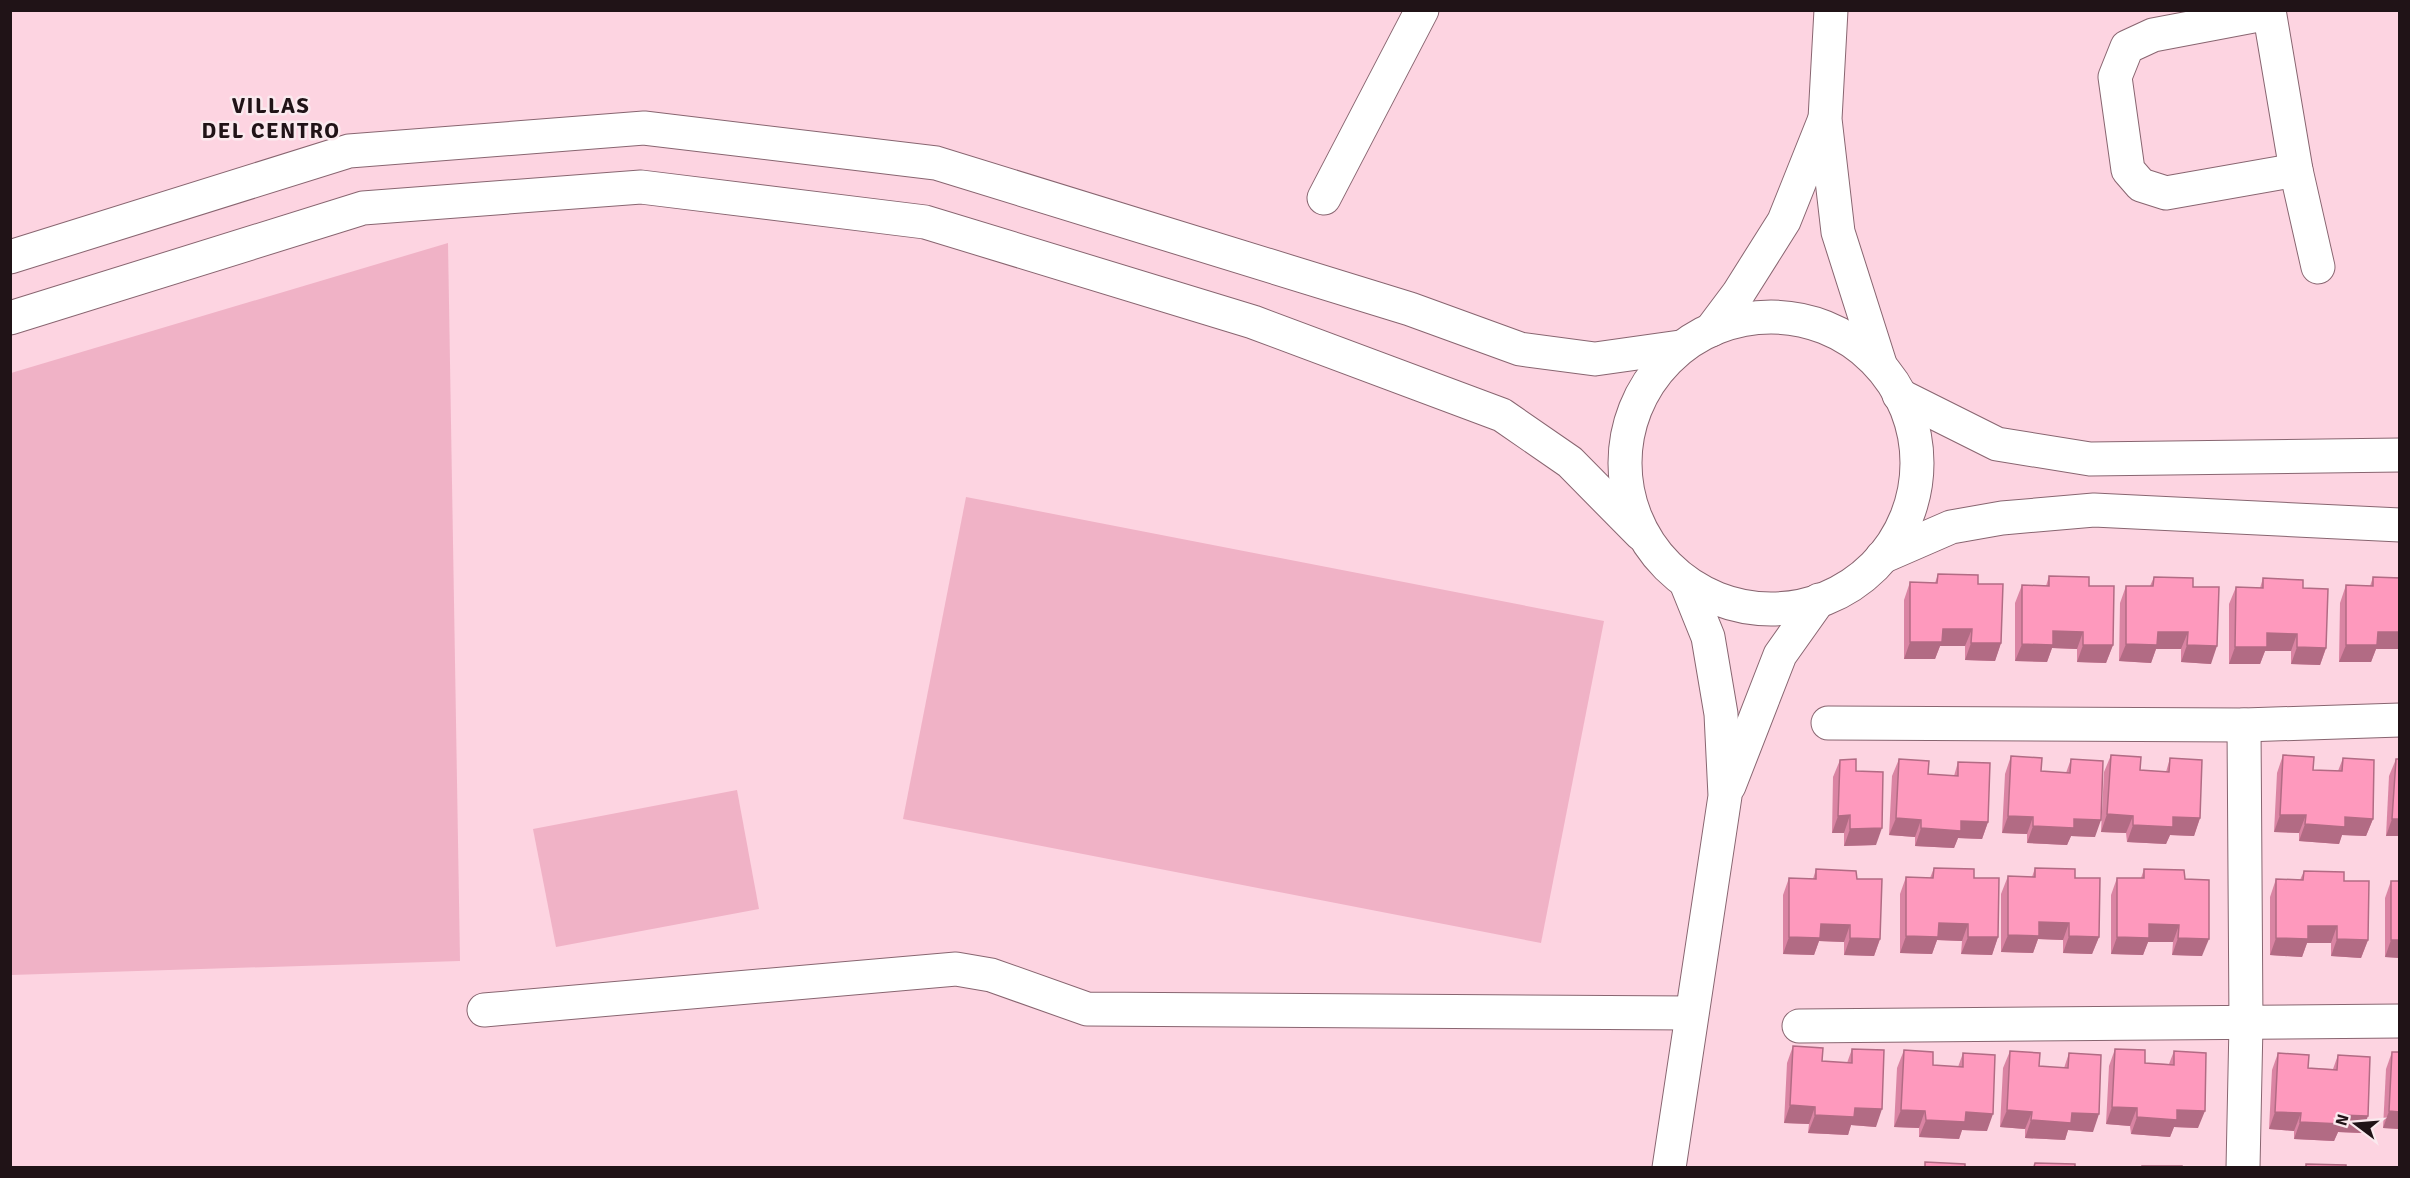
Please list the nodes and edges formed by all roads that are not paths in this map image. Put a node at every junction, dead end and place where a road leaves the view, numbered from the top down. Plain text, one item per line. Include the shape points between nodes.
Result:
1 (1422, 10) edge
2 (1831, 10) edge
3 (2269, 12) edge
4 (1824, 119) junction
5 (2296, 170) junction
6 (1324, 198) dead end
7 (10, 257) edge
8 (2318, 267) dead end
9 (10, 318) edge
10 (1711, 330) junction
11 (1680, 347) junction
12 (1880, 364) junction
13 (1899, 395) junction
14 (2400, 455) edge
15 (2400, 525) edge
16 (1641, 534) junction
17 (1880, 558) junction
18 (1687, 585) junction
19 (1819, 600) junction
20 (2400, 720) edge
21 (1828, 723) dead end
22 (2244, 725) junction
23 (1725, 796) junction
24 (484, 1010) dead end
25 (1690, 1013) junction
26 (2400, 1021) edge
27 (2246, 1024) junction
28 (1799, 1026) dead end
29 (1669, 1167) edge
30 (2243, 1167) edge

1 - 6 street
2 - 4 street
3 - 5 street
3 - 5 street via 2153,35 2127,47 2115,77 2128,170 2141,185 2166,193
4 - 10 street via 1784,221
4 - 12 street via 1838,232
5 - 8 street
7 - 11 street via 349,151 644,128 936,163 1410,309 1520,349 1595,359
9 - 16 street via 363,208 641,187 925,222 1253,322 1502,415 1570,462
10 - 11 street
10 - 12 street via 1725,323 1785,316 1834,330
11 - 16 street via 1651,378 1629,424 1625,486
12 - 13 street
13 - 14 street via 1997,444 2090,459
13 - 17 street via 1907,408 1917,458 1916,485 1900,533
15 - 17 street via 2094,510 1951,527
16 - 18 street
17 - 19 street via 1846,590
18 - 19 street via 1733,606 1799,608
18 - 23 street via 1708,637 1721,714
19 - 23 street via 1780,655
20 - 22 street
21 - 22 street
22 - 27 street
23 - 25 street
24 - 25 street via 956,969 991,975 1087,1009
25 - 29 street
26 - 27 street
27 - 28 street
27 - 30 street

